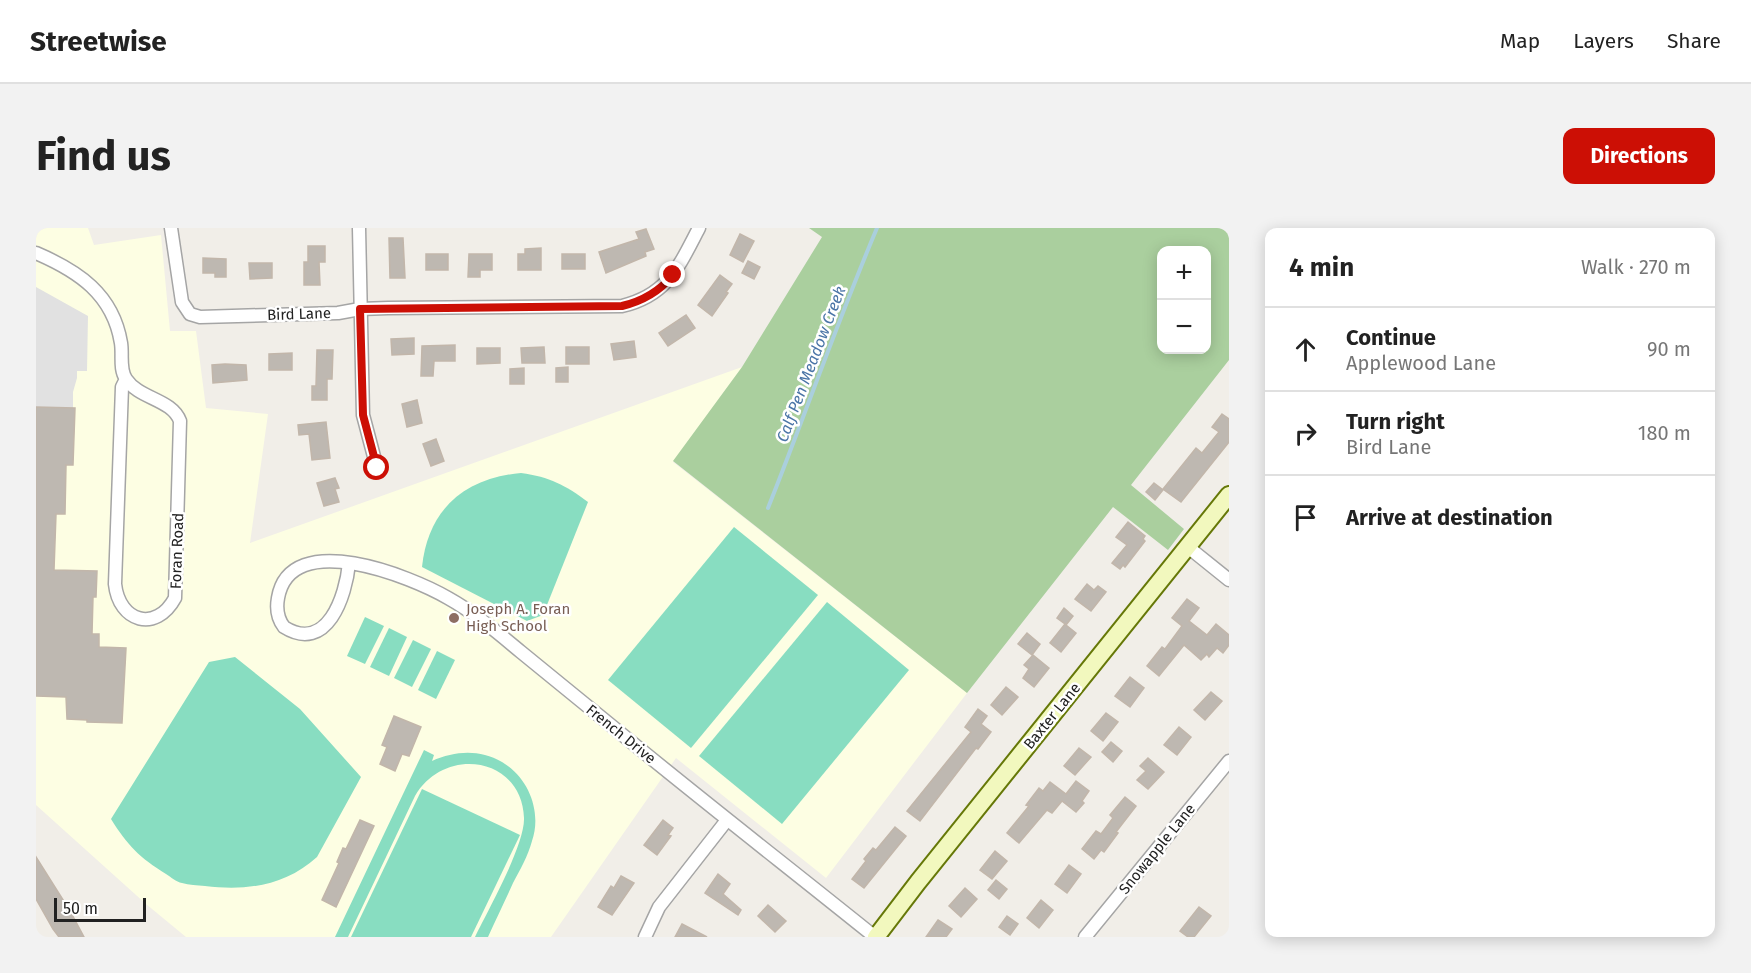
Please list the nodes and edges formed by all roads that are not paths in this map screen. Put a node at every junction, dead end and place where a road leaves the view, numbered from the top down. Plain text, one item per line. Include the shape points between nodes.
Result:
1 (171, 228) edge
2 (359, 228) edge
3 (699, 228) edge
4 (36, 253) edge
5 (360, 309) junction
6 (126, 379) junction
7 (377, 468) dead end
8 (1229, 495) edge
9 (1188, 547) junction
10 (349, 563) junction
11 (1229, 580) edge
12 (1229, 761) edge
13 (727, 820) junction
14 (645, 937) edge
15 (876, 937) edge
16 (1085, 937) edge

1 - 5 street, Bird Lane via 182,302 193,316 338,313
2 - 5 street
3 - 5 street, Bird Lane via 676,271 662,287 644,299 622,306
4 - 6 street, Foran Road via 74,272 99,296 117,328
5 - 7 street via 363,415
6 - 6 street, Foran Road via 122,387 116,592 125,611 134,617 151,618 166,611 175,598 180,421 171,409
8 - 9 street, Baxter Lane
9 - 11 street
9 - 15 street, Baxter Lane
10 - 10 street, French Drive via 320,562 287,576 276,604 284,627 302,634 324,627 338,606
10 - 13 street, French Drive via 408,578 485,623
12 - 16 street, Snowapple Lane
13 - 14 street via 658,907
13 - 15 street, French Drive

